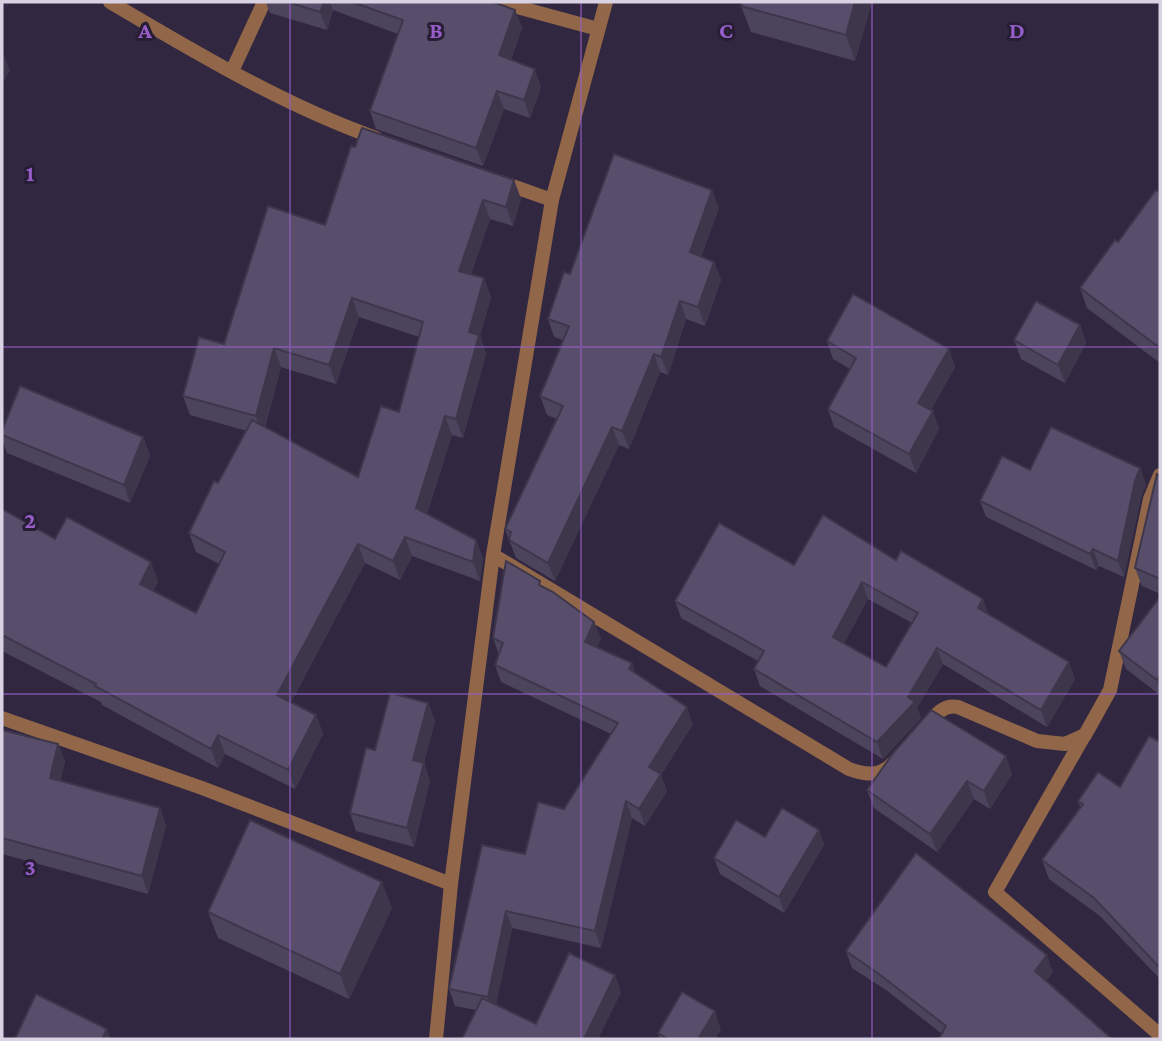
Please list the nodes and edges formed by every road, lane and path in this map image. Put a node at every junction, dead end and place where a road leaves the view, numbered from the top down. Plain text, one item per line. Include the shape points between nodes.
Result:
1 (110, 2) edge
2 (264, 2) edge
3 (499, 2) edge
4 (606, 2) edge
5 (598, 29) junction
6 (232, 71) junction
7 (395, 145) edge
8 (487, 177) edge
9 (552, 200) junction
10 (1160, 475) edge
11 (493, 555) junction
12 (2, 718) edge
13 (1084, 734) junction
14 (451, 884) junction
15 (1160, 1035) edge
16 (436, 1039) edge

1 - 6 street
2 - 6 street
3 - 5 street
4 - 5 street
5 - 9 street
6 - 7 street via 355,131
8 - 9 street
9 - 11 street
10 - 13 street via 1150,499 1110,690
11 - 13 street via 862,774 877,774 889,767 941,710 950,706 1037,741 1065,744
11 - 14 street
12 - 14 street via 202,788
13 - 15 street via 995,892
14 - 16 street

